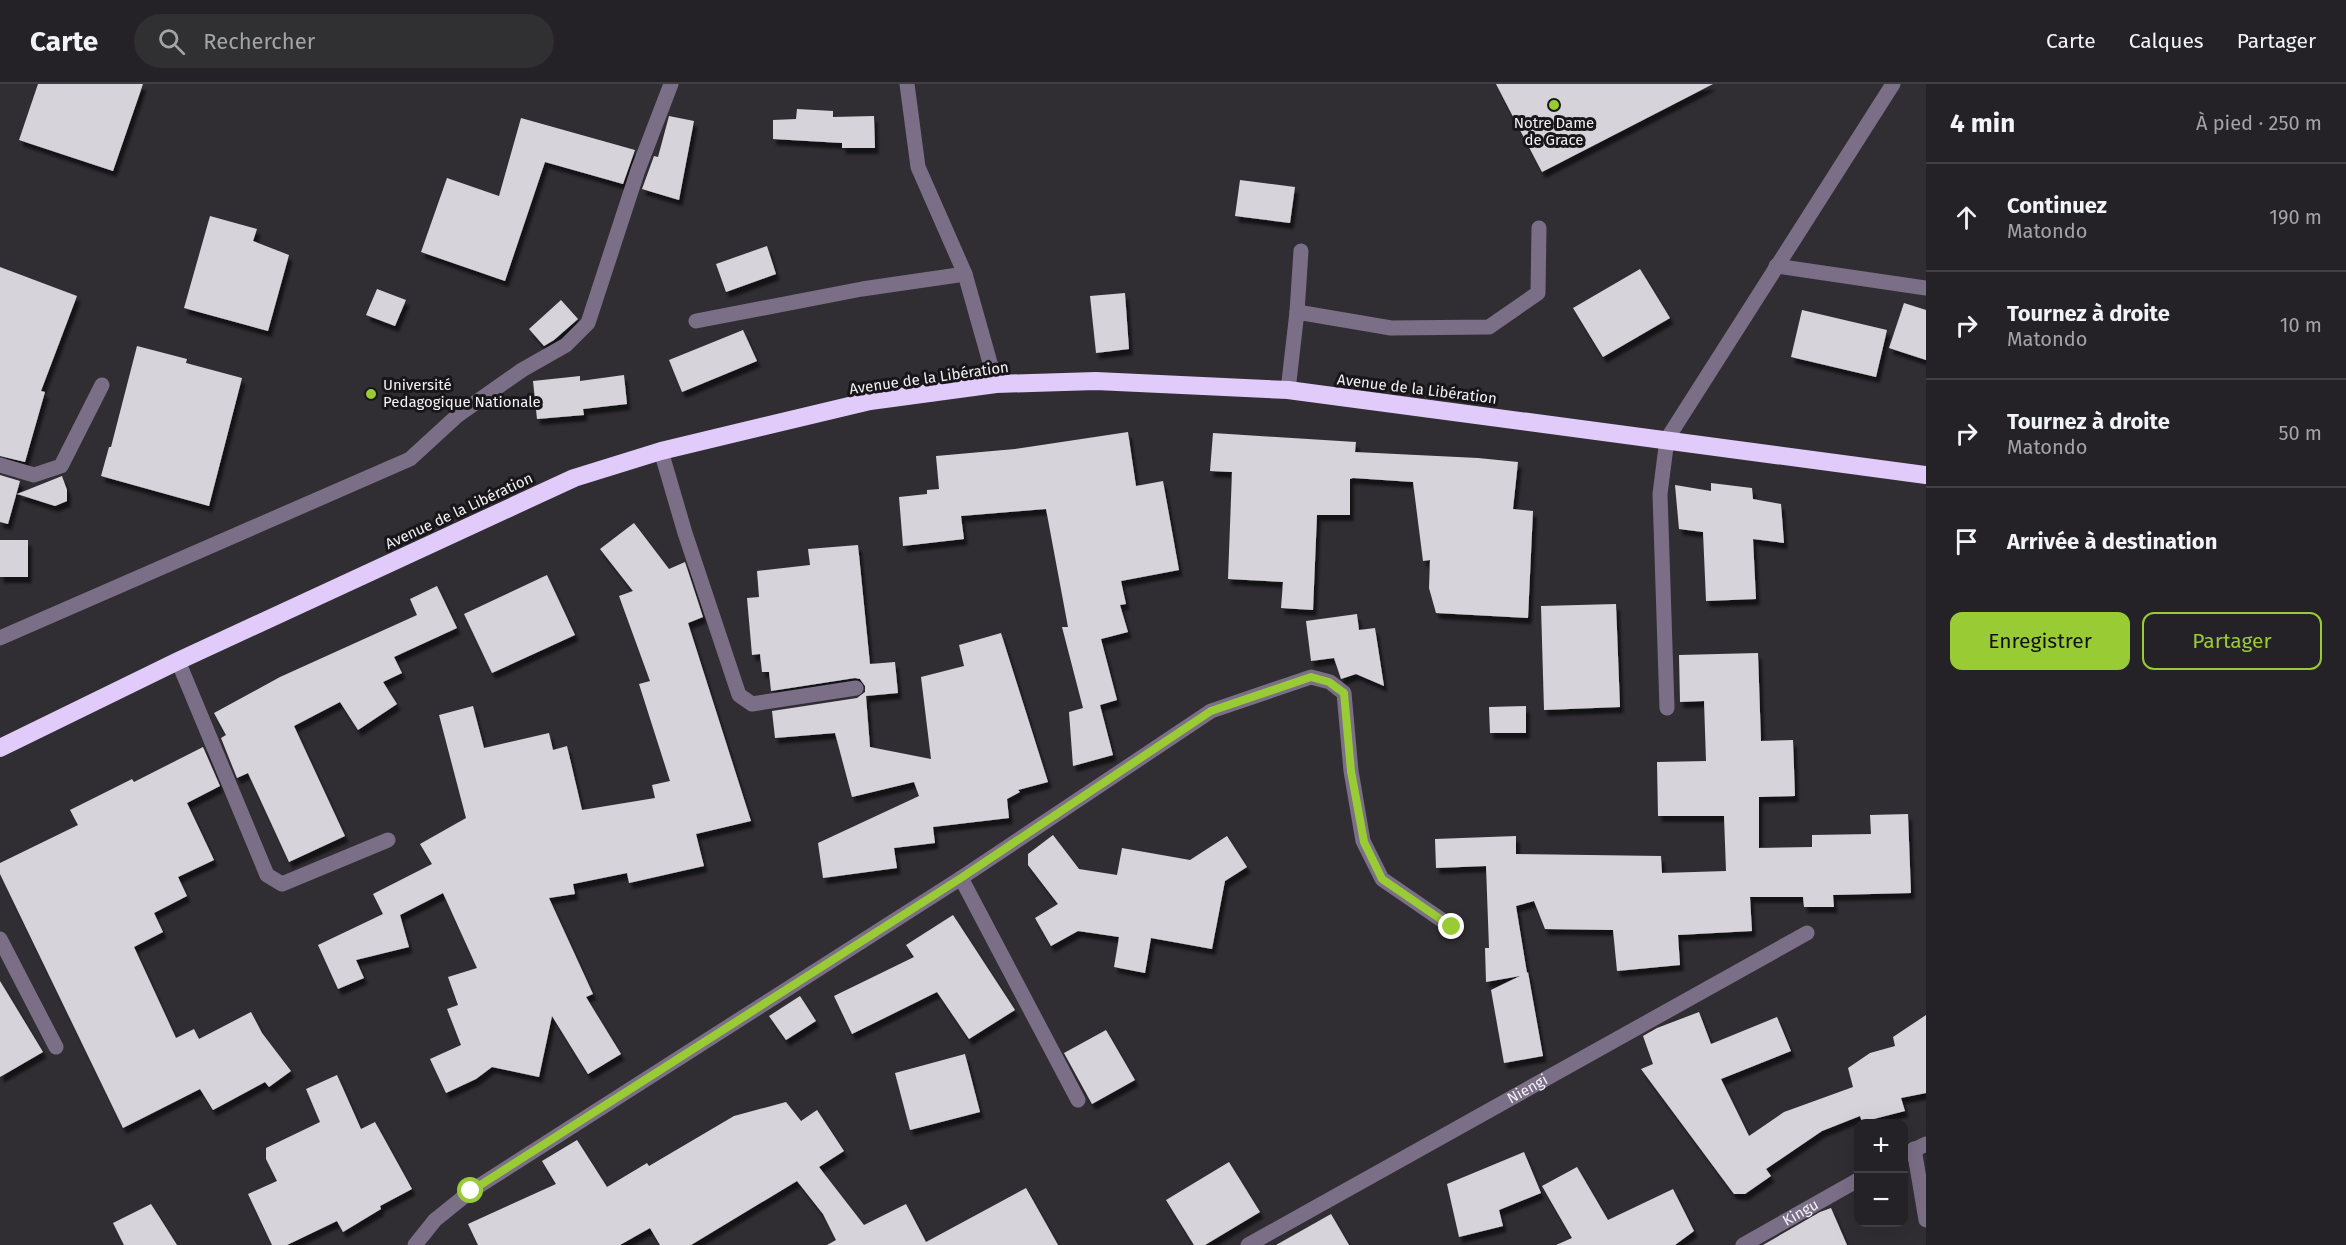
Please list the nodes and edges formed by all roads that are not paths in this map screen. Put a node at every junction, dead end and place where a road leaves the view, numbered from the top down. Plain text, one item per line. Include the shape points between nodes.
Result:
1 (671, 84) edge
2 (907, 84) edge
3 (1893, 84) edge
4 (1539, 228) dead end
5 (1301, 251) dead end
6 (1776, 266) junction
7 (965, 274) junction
8 (1926, 288) edge
9 (1297, 312) junction
10 (696, 321) dead end
11 (996, 384) junction
12 (102, 386) dead end
13 (1288, 390) junction
14 (1667, 439) junction
15 (661, 451) junction
16 (0, 465) edge
17 (1926, 475) edge
18 (0, 638) edge
19 (178, 661) junction
20 (856, 688) dead end
21 (1667, 708) dead end
22 (0, 748) edge
23 (388, 840) dead end
24 (961, 878) junction
25 (1452, 927) dead end
26 (1807, 933) dead end
27 (0, 939) edge
28 (56, 1047) dead end
29 (1078, 1100) dead end
30 (1914, 1149) edge
31 (1854, 1182) edge
32 (1926, 1220) edge
33 (415, 1245) edge
34 (1248, 1245) edge
35 (1743, 1245) edge

1 - 18 street via 588,323 566,345 458,415 410,459
2 - 7 street via 918,167
3 - 6 street
4 - 9 street via 1538,293 1489,327 1391,328
5 - 9 street
6 - 8 street
6 - 14 street
7 - 10 street
7 - 11 street
9 - 13 street
11 - 13 highway, Avenue de la Libération via 1096,381
11 - 15 highway, Avenue de la Libération via 870,401
12 - 16 street via 61,465 34,475
13 - 14 highway, Avenue de la Libération
14 - 17 highway, Avenue de la Libération
14 - 21 street via 1660,494
15 - 19 highway, Avenue de la Libération via 574,478
15 - 20 street via 740,695 752,704
19 - 22 highway, Avenue de la Libération
19 - 23 street via 267,875 282,884
24 - 25 street via 1211,711 1311,677 1329,682 1344,693 1351,771 1364,842 1382,879
24 - 29 street
24 - 33 street via 471,1191 435,1220
26 - 34 street, Niengi
27 - 28 street
30 - 32 street
31 - 35 street, Kingu

